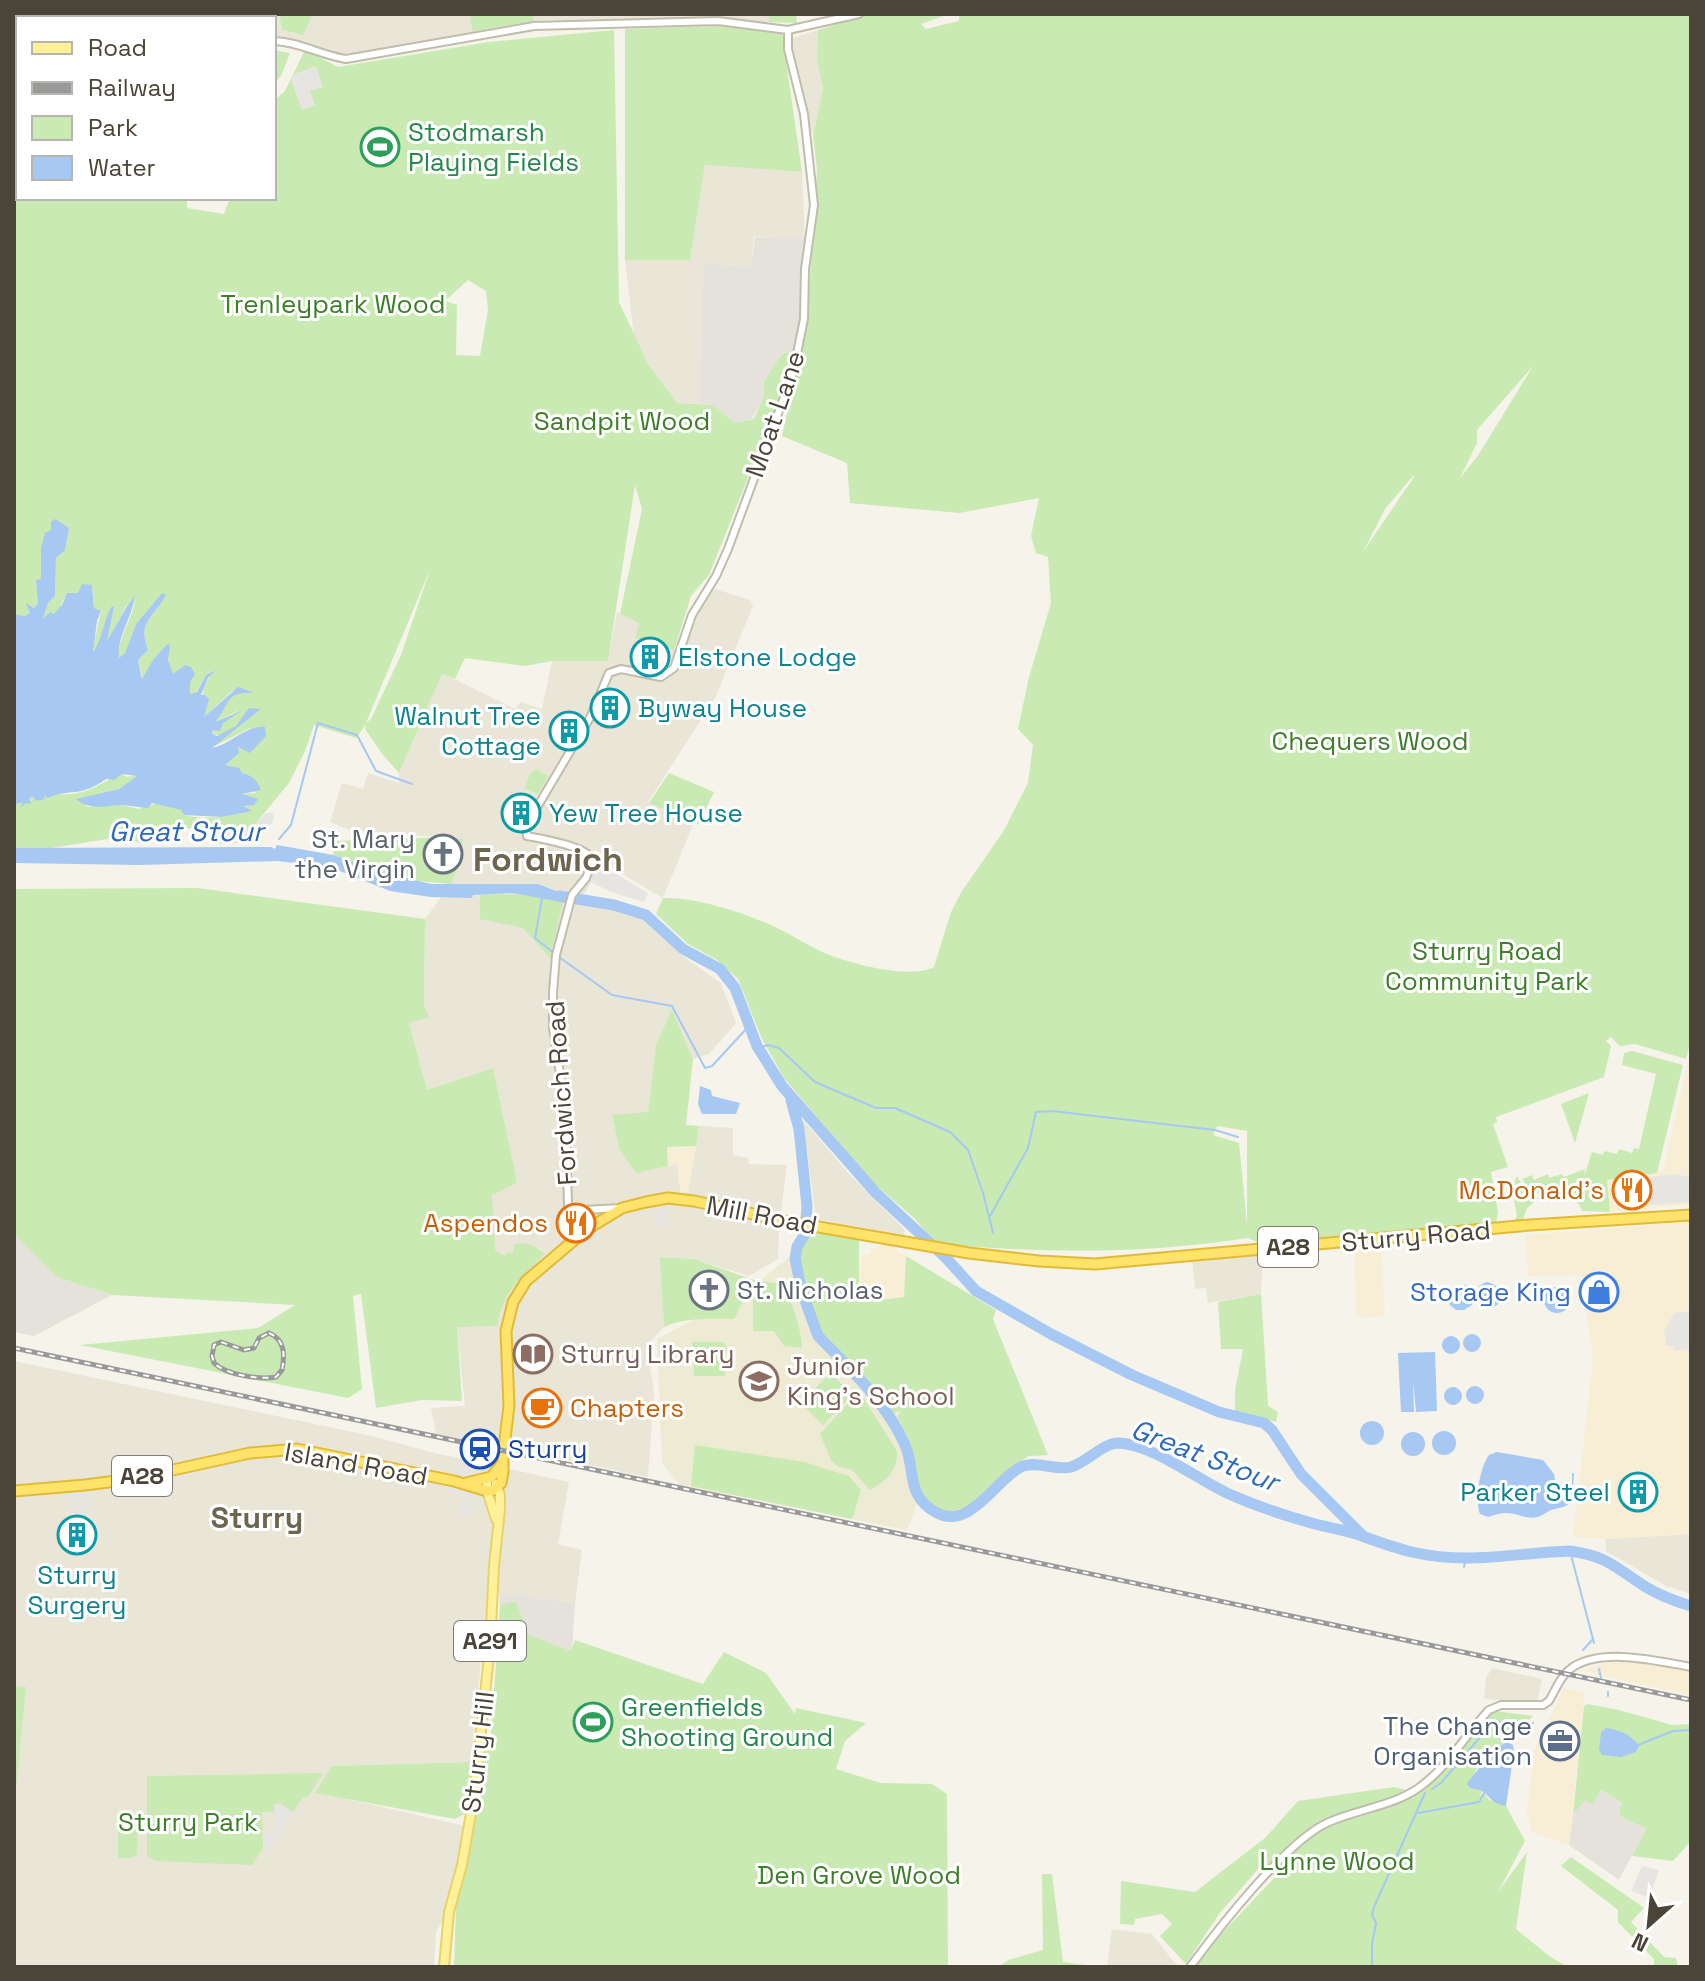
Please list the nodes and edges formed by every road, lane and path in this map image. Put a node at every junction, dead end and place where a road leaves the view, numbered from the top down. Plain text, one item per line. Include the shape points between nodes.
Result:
1 (859, 14) edge
2 (788, 30) junction
3 (276, 41) edge
4 (593, 856) joint
5 (622, 1208) junction
6 (567, 1211) junction
7 (1691, 1215) edge
8 (573, 1240) junction
9 (902, 1241) joint
10 (503, 1463) junction
11 (489, 1478) junction
12 (462, 1483) junction
13 (498, 1487) junction
14 (14, 1491) edge
15 (487, 1491) junction
16 (497, 1524) junction
17 (1691, 1667) edge
18 (444, 1967) edge
19 (1190, 1967) edge

1 - 2 street
2 - 3 street via 718,21 534,26 346,59
2 - 4 street, Moat Lane via 814,205 804,319 793,373 728,549 692,615 674,668 661,677 621,669 609,673 588,722 526,826 526,834
4 - 6 street, Fordwich Road via 569,905 553,992 565,1107
5 - 6 street
5 - 8 highway, A28
5 - 9 highway, Mill Road / A28 via 668,1198 694,1201
6 - 8 street, Fordwich Road
7 - 9 highway, Sturry Road / A28 via 1095,1264
8 - 10 highway, A28 via 526,1281 513,1302 506,1331 509,1406
10 - 11 highway
10 - 13 highway, A28
11 - 12 highway, Island Road / A28
11 - 13 main road
11 - 15 main road, Sturry Hill / A291
12 - 14 highway, Island Road / A28 via 283,1449 132,1479
12 - 15 highway, Island Road / A28
13 - 15 highway
13 - 16 main road, Sturry Hill / A291
15 - 16 main road, Sturry Hill / A291
16 - 18 main road, Sturry Hill / A291 via 474,1796 446,1929
17 - 19 street via 1604,1658 1581,1663 1564,1675 1543,1705 1489,1710 1415,1791 1327,1822 1292,1848

